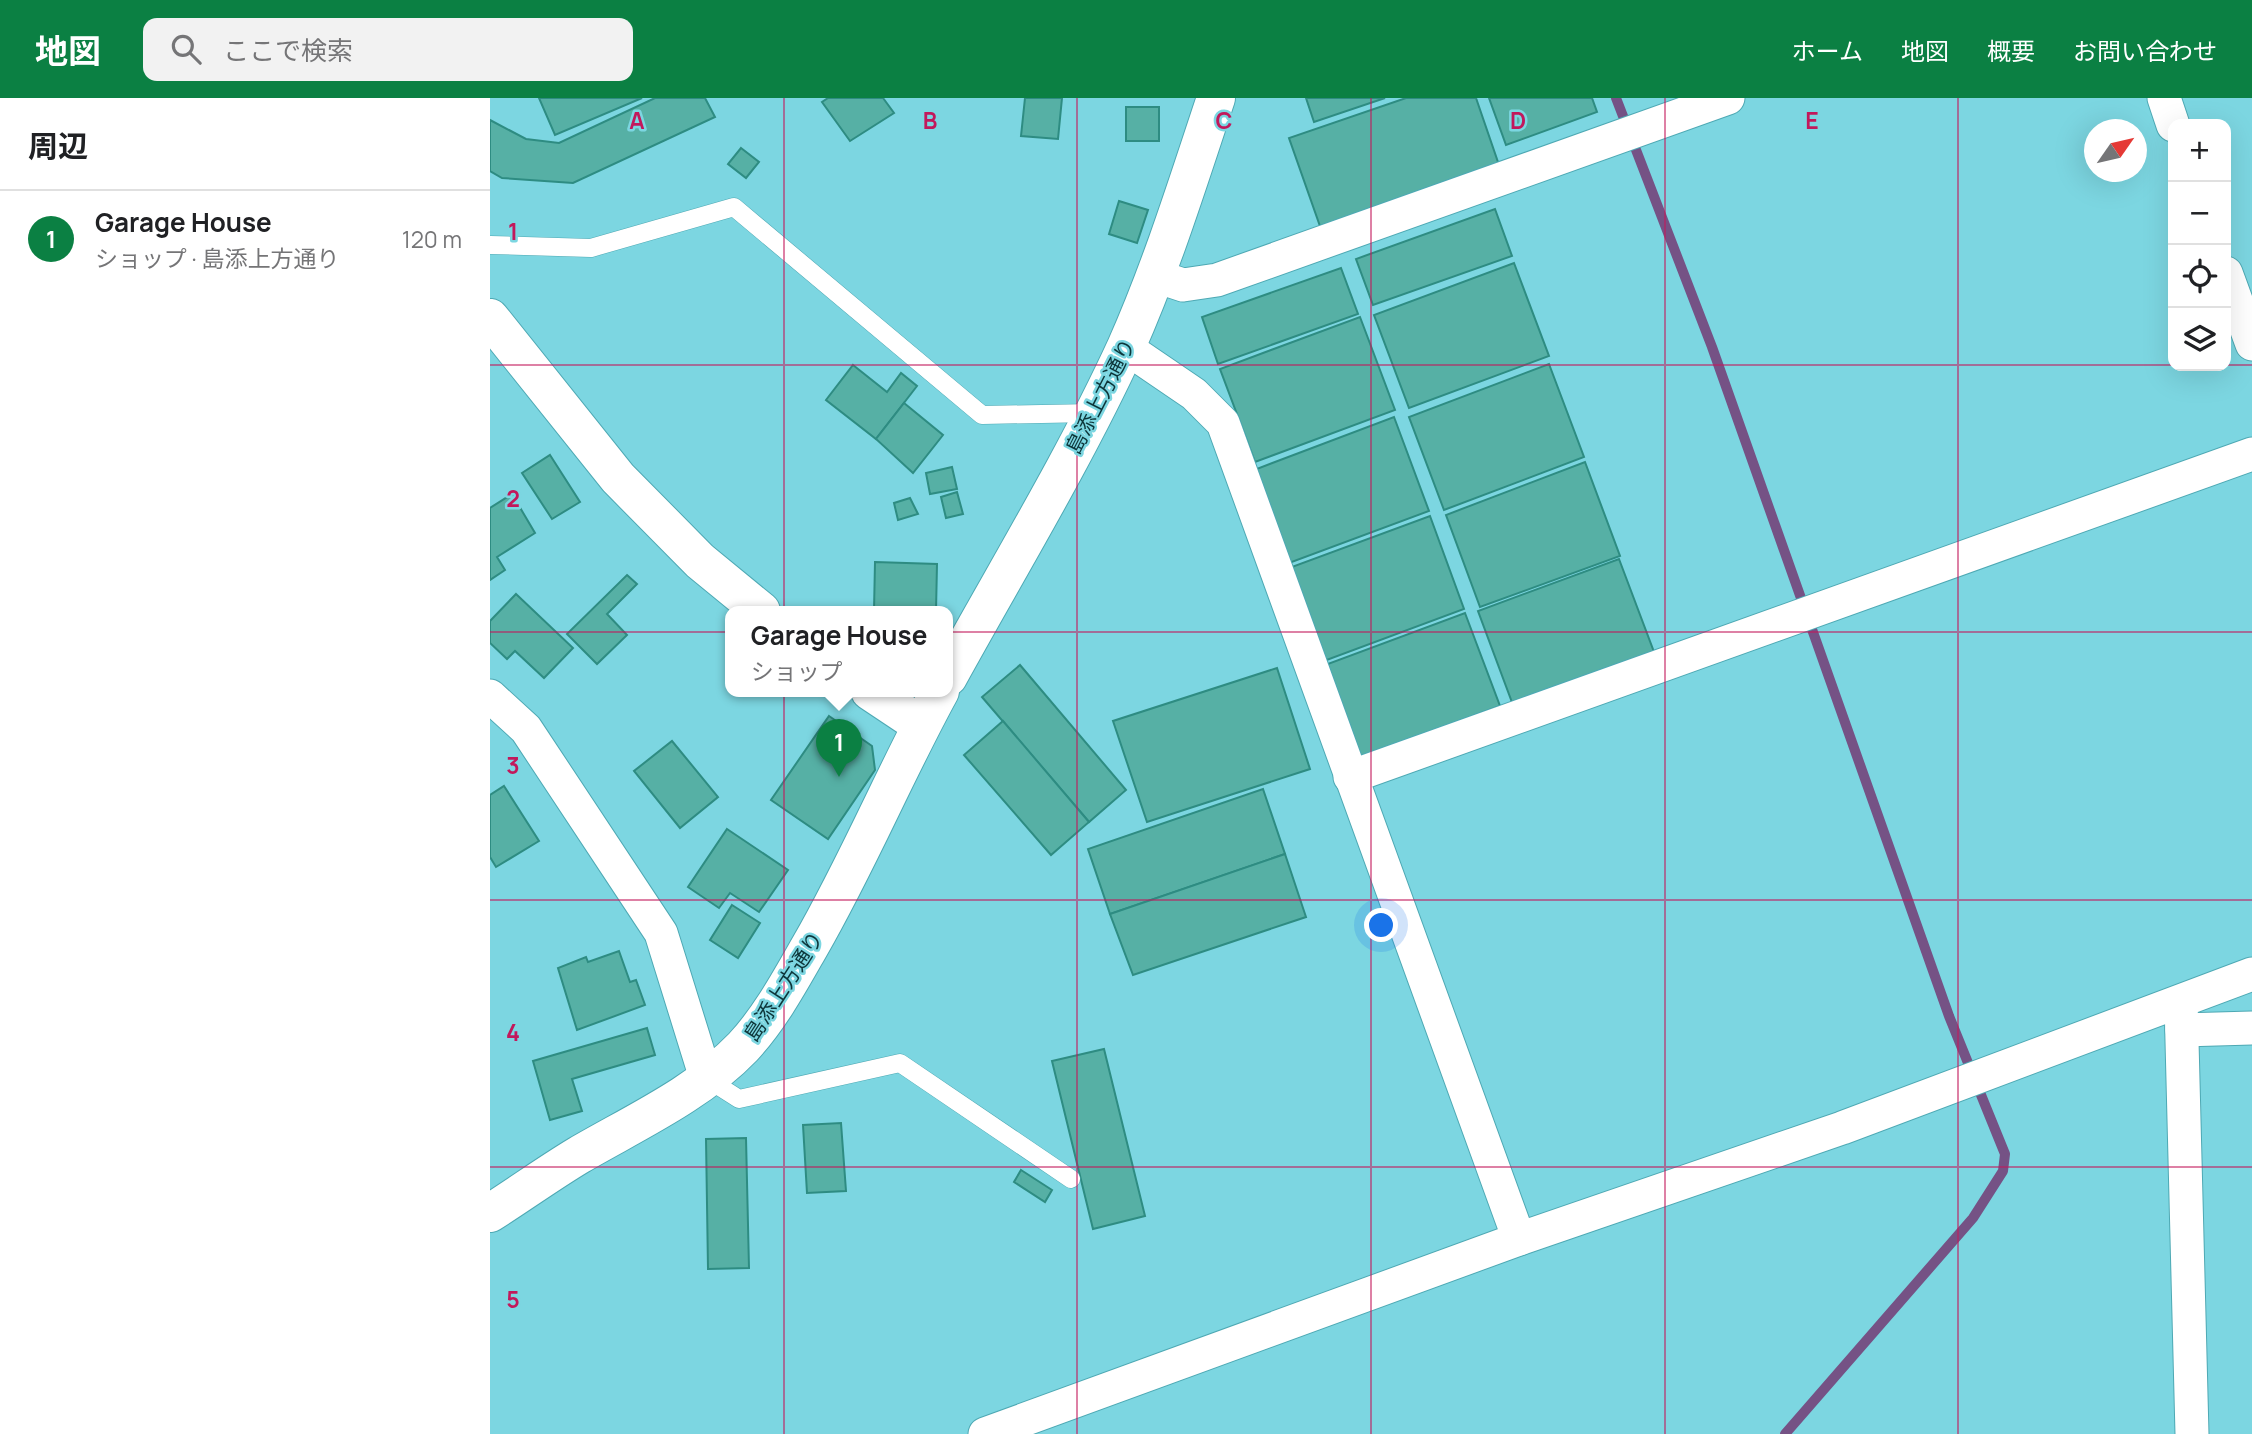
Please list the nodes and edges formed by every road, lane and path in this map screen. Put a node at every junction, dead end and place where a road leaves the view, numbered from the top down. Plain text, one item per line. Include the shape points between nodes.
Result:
1 (1216, 98) edge
2 (1728, 98) edge
3 (2164, 98) edge
4 (2171, 119) edge
5 (490, 245) edge
6 (1156, 276) junction
7 (2231, 286) edge
8 (490, 318) edge
9 (2252, 344) edge
10 (1125, 347) junction
11 (1093, 413) junction
12 (2252, 454) edge
13 (755, 606) edge
14 (953, 666) edge
15 (490, 696) edge
16 (879, 697) edge
17 (937, 697) edge
18 (921, 725) junction
19 (1350, 777) junction
20 (2252, 974) edge
21 (2182, 1016) junction
22 (2252, 1028) edge
23 (706, 1078) junction
24 (1071, 1179) dead end
25 (490, 1213) edge
26 (1519, 1239) junction
27 (985, 1434) edge
28 (2192, 1434) edge

1 - 6 street, 島添上方通り
2 - 6 street via 1217,280 1184,285
3 - 4 street
5 - 11 lane via 591,248 734,207 982,415
6 - 10 street, 島添上方通り
7 - 9 street
8 - 13 street via 618,478 700,561
10 - 11 street, 島添上方通り
10 - 19 street via 1194,394 1223,423
11 - 14 street, 島添上方通り
12 - 19 street
15 - 23 street via 526,729 661,933
16 - 18 street
17 - 18 street, 島添上方通り
18 - 23 street, 島添上方通り via 848,881 786,989 742,1048
19 - 26 street
20 - 21 street
21 - 22 street
21 - 26 street
21 - 28 street
23 - 24 lane via 739,1099 900,1063
23 - 25 street, 島添上方通り
26 - 27 street

